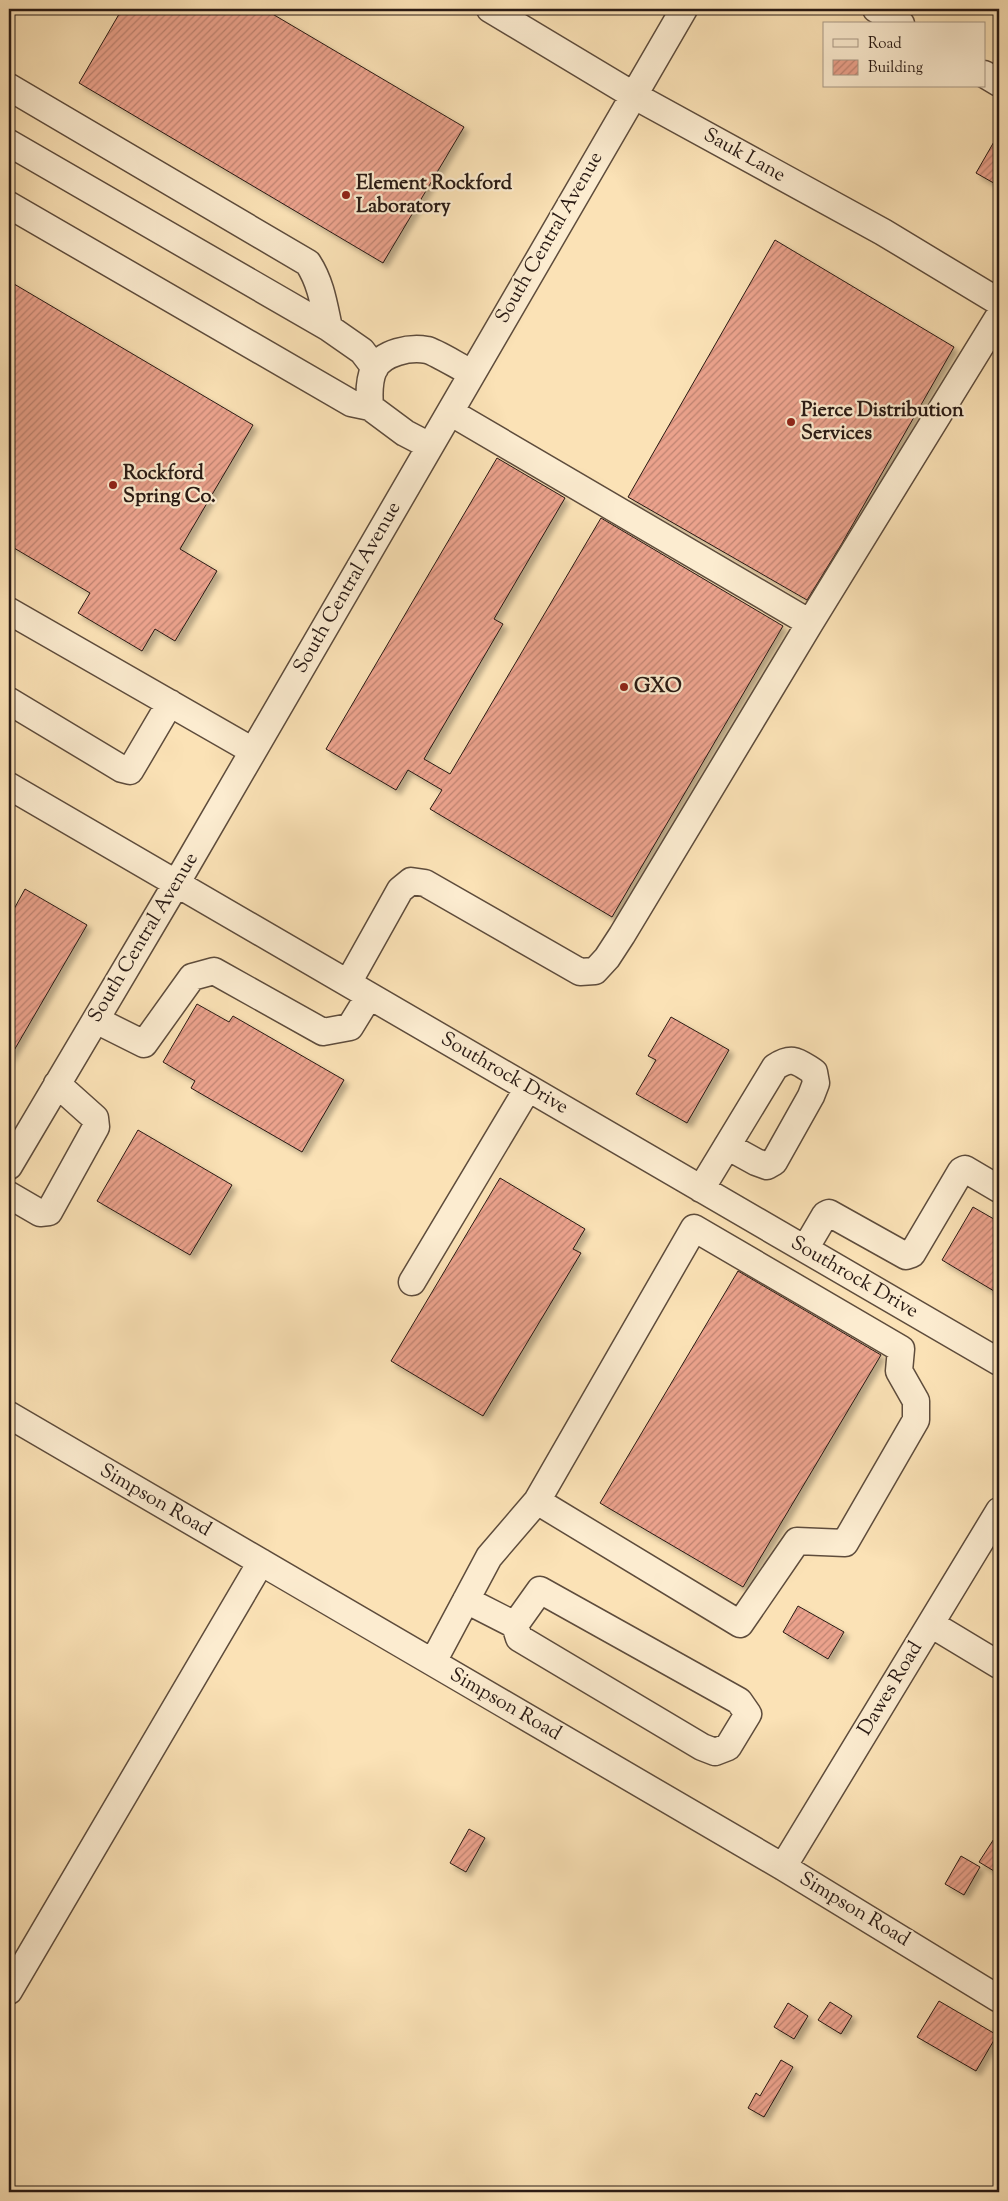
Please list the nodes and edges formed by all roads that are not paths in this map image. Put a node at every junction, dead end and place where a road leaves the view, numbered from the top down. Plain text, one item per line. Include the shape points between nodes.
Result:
1 (490, 9) edge
2 (684, 9) edge
3 (876, 9) edge
4 (898, 22) edge
5 (986, 75) edge
6 (999, 83) edge
7 (9, 87) edge
8 (633, 95) junction
9 (9, 143) edge
10 (9, 205) edge
11 (999, 302) edge
12 (999, 316) edge
13 (329, 328) junction
14 (375, 368) junction
15 (472, 373) junction
16 (370, 407) junction
17 (450, 412) junction
18 (430, 446) junction
19 (9, 611) edge
20 (810, 623) junction
21 (9, 701) edge
22 (170, 704) junction
23 (253, 751) junction
24 (9, 786) edge
25 (176, 884) junction
26 (358, 990) junction
27 (96, 1020) junction
28 (58, 1084) junction
29 (528, 1088) junction
30 (727, 1146) dead end
31 (9, 1166) edge
32 (702, 1189) junction
33 (999, 1189) edge
34 (9, 1195) edge
35 (804, 1249) junction
36 (412, 1282) dead end
37 (999, 1362) edge
38 (9, 1415) edge
39 (537, 1501) junction
40 (999, 1511) edge
41 (261, 1562) junction
42 (466, 1600) junction
43 (931, 1624) junction
44 (515, 1625) junction
45 (433, 1662) junction
46 (999, 1665) edge
47 (784, 1867) junction
48 (9, 1991) edge
49 (999, 1999) edge

1 - 8 street, Sauk Lane
2 - 8 street, South Central Avenue
3 - 4 street
5 - 6 street
7 - 13 street via 308,263 322,295
8 - 11 street, Sauk Lane via 883,232
8 - 15 street, South Central Avenue
9 - 13 street
10 - 16 street via 351,402
12 - 20 street
13 - 14 street via 362,351
14 - 15 street via 387,357 403,350 428,350
14 - 16 street via 369,391
15 - 17 street, South Central Avenue
16 - 18 street via 405,433
17 - 18 street, South Central Avenue
17 - 20 street
18 - 23 street, South Central Avenue
19 - 22 street
20 - 26 street via 622,935 595,971 580,972 425,883 411,880 400,890
21 - 22 street via 130,771
22 - 23 street
23 - 25 street, South Central Avenue
24 - 25 street, Southrock Drive
25 - 26 street, Southrock Drive
25 - 27 street, South Central Avenue
26 - 27 street via 350,1027 323,1032 214,971 192,977 144,1044
26 - 29 street, Southrock Drive
27 - 28 street, South Central Avenue
28 - 31 street, South Central Avenue
28 - 34 street via 95,1118 96,1127 49,1212 40,1213
29 - 32 street, Southrock Drive
29 - 36 street
30 - 32 street
32 - 35 street, Southrock Drive
33 - 35 street via 965,1169 961,1171 912,1254 906,1256 829,1213
35 - 37 street, Southrock Drive
38 - 41 street, Simpson Road
39 - 39 street via 694,1228 901,1349 898,1372 916,1401 916,1420 845,1543 797,1541 740,1624
39 - 42 street via 489,1557
40 - 43 street, Dawes Road
41 - 45 street, Simpson Road
41 - 48 street
42 - 44 street
42 - 45 street
43 - 46 street
43 - 47 street, Dawes Road
44 - 44 street via 540,1590 739,1701 748,1714 728,1747 715,1752 519,1638
45 - 47 street, Simpson Road
47 - 49 street, Simpson Road

